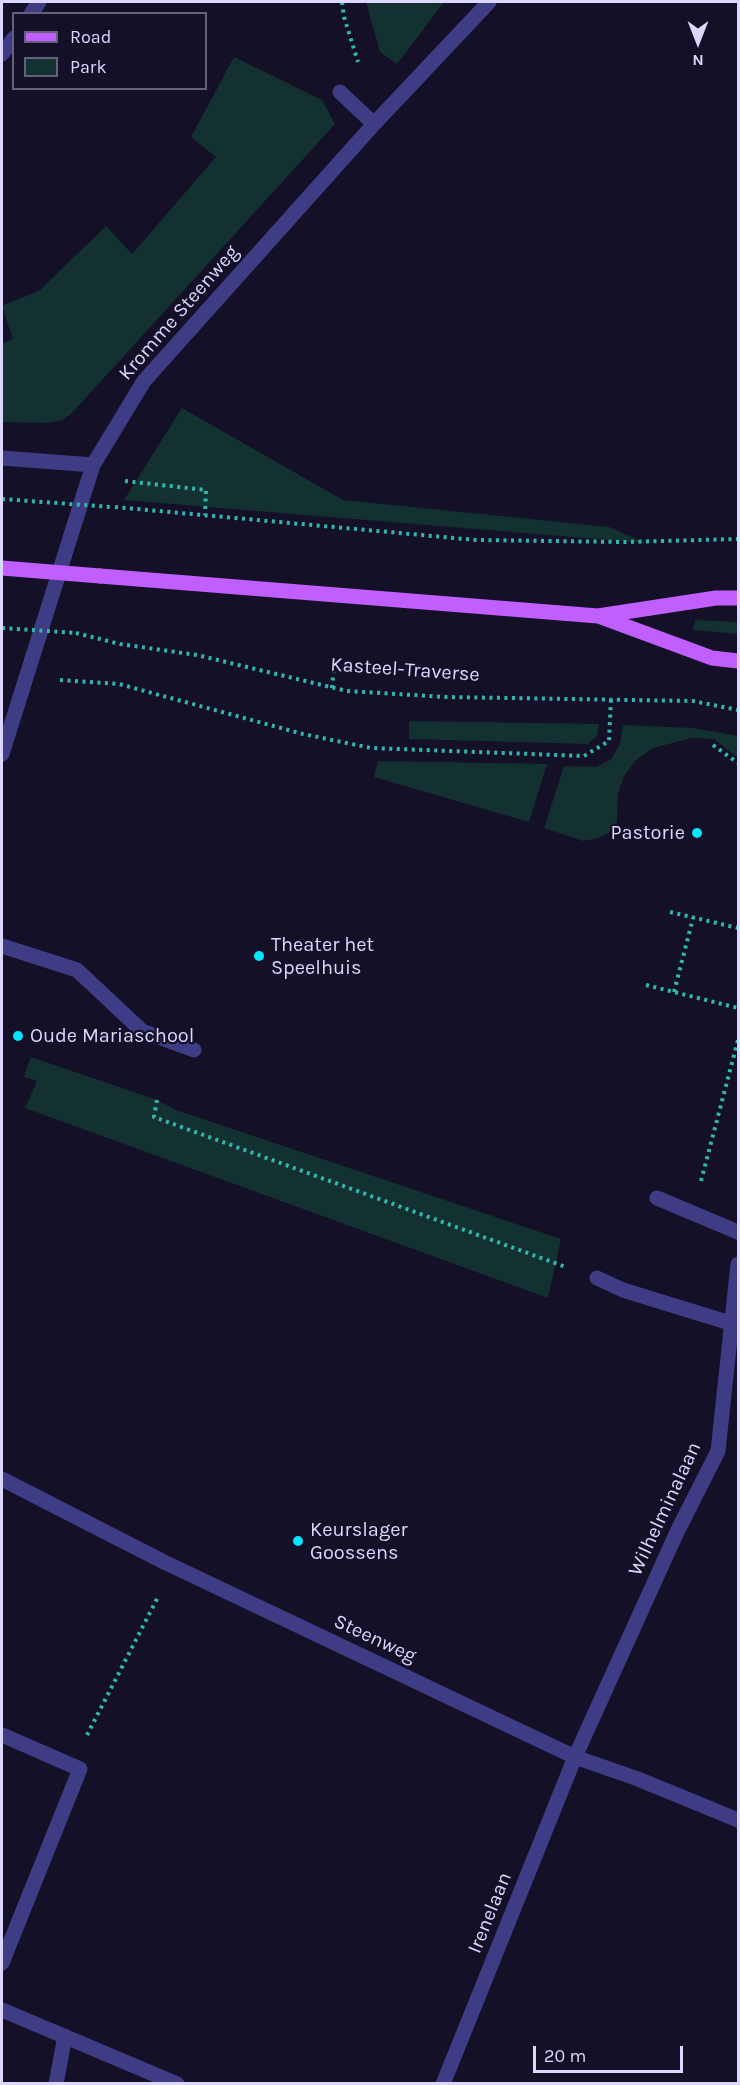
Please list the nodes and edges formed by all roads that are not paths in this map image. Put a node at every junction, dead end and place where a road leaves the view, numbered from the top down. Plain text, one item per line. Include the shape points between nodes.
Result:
1 (489, 2) edge
2 (12, 41) edge
3 (2, 54) edge
4 (340, 92) dead end
5 (374, 124) junction
6 (2, 458) edge
7 (93, 465) junction
8 (2, 568) edge
9 (738, 598) edge
10 (598, 616) junction
11 (738, 661) edge
12 (2, 754) edge
13 (2, 946) edge
14 (194, 1050) dead end
15 (657, 1198) dead end
16 (738, 1232) edge
17 (738, 1264) edge
18 (597, 1278) road end
19 (730, 1323) junction
20 (2, 1479) edge
21 (2, 1735) edge
22 (575, 1757) junction
23 (738, 1820) edge
24 (2, 1963) edge
25 (2, 2010) edge
26 (65, 2036) junction
27 (56, 2084) edge
28 (177, 2084) edge
29 (443, 2084) edge

1 - 5 street, Kromme Steenweg
2 - 3 street
4 - 5 street
5 - 7 street, Kromme Steenweg via 144,381
6 - 7 street
7 - 12 street, Kromme Steenweg
8 - 10 main road, bridge
9 - 10 main road
10 - 11 main road via 712,658
13 - 14 street via 77,970 142,1031
15 - 16 street
17 - 19 street, Wilhelminalaan
18 - 19 street via 623,1290
19 - 22 street, Wilhelminalaan via 718,1451
20 - 22 street, Steenweg via 164,1562
21 - 24 street via 80,1769
22 - 23 street, Steenweg
22 - 29 street, Irenelaan
25 - 26 street
26 - 27 street
26 - 28 street

